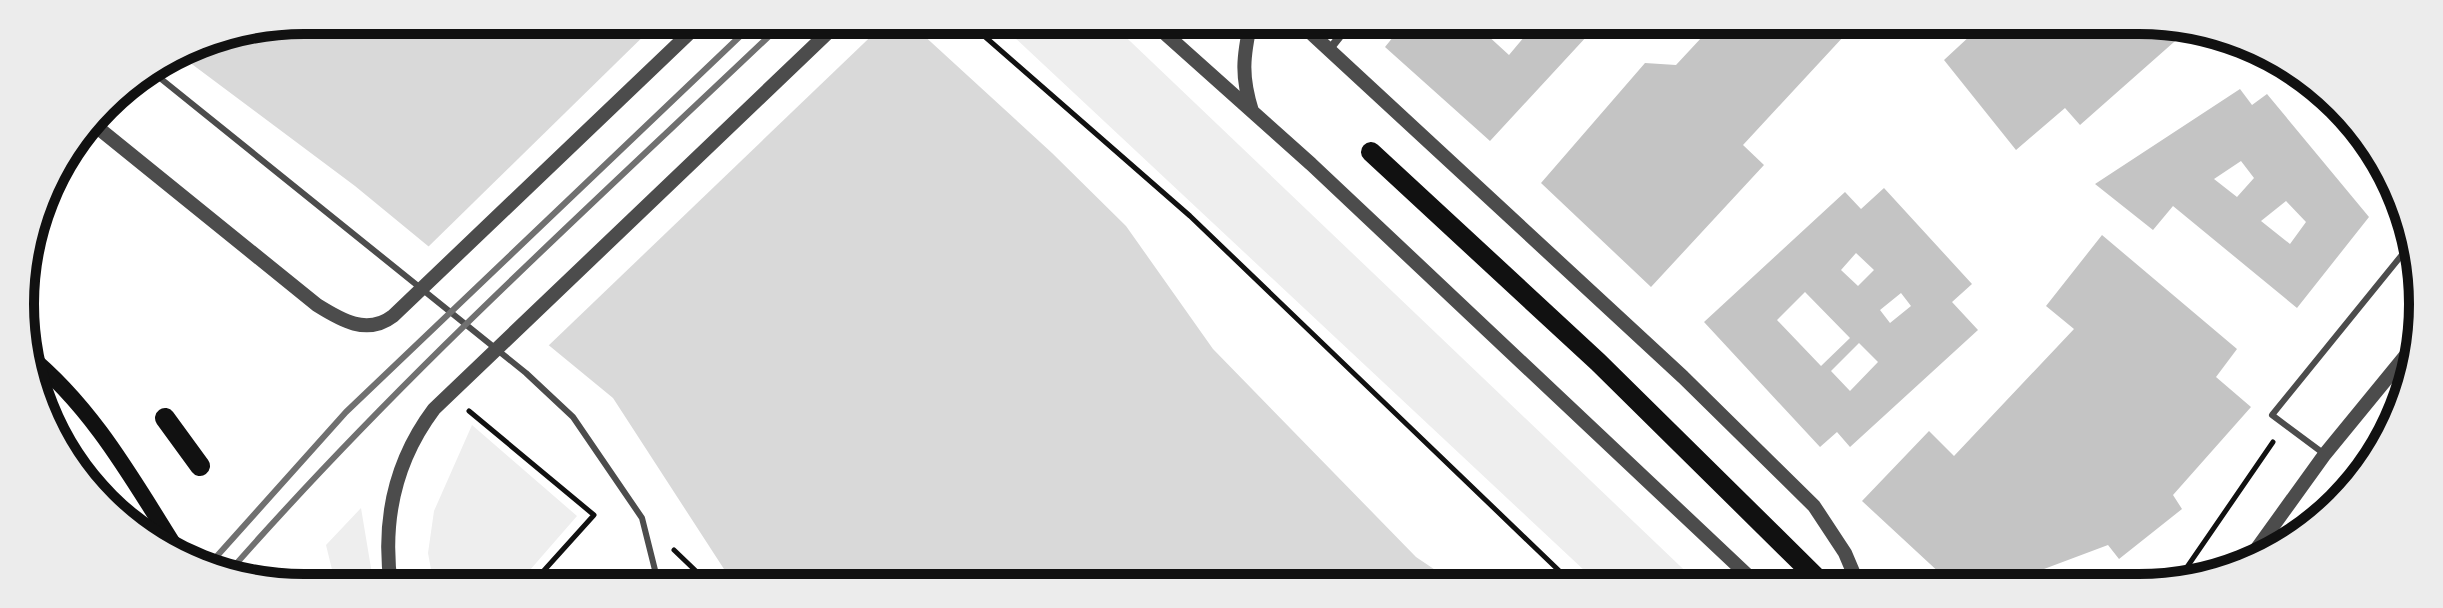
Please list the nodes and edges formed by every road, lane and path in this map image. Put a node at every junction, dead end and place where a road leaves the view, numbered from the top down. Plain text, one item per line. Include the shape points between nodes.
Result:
1 (688, 34) edge
2 (826, 34) edge
3 (982, 34) edge
4 (1165, 34) edge
5 (1249, 34) edge
6 (1312, 34) edge
7 (1342, 34) edge
8 (1329, 50) junction
9 (159, 77) edge
10 (1252, 112) junction
11 (99, 129) edge
12 (1371, 152) dead end
13 (2404, 252) edge
14 (2404, 358) edge
15 (42, 368) edge
16 (465, 408) dead end
17 (165, 418) dead end
18 (2325, 454) junction
19 (200, 466) dead end
20 (170, 539) edge
21 (2259, 545) edge
22 (390, 574) edge
23 (541, 574) edge
24 (656, 574) edge
25 (1563, 574) edge
26 (1746, 574) edge
27 (1813, 574) edge
28 (1854, 574) edge

1 - 11 street via 379,325 348,323 317,305
2 - 22 street via 425,422 393,496
3 - 25 path via 1190,216
4 - 10 street
5 - 10 street via 1243,66
6 - 8 street
7 - 8 street
8 - 28 street via 1683,377 1814,506
9 - 24 lane via 573,417 642,518
10 - 26 street
12 - 27 main road via 1598,362
13 - 18 lane via 2272,415
14 - 18 street
15 - 20 main road via 109,441
16 - 23 path via 594,515
17 - 19 main road
18 - 21 street

